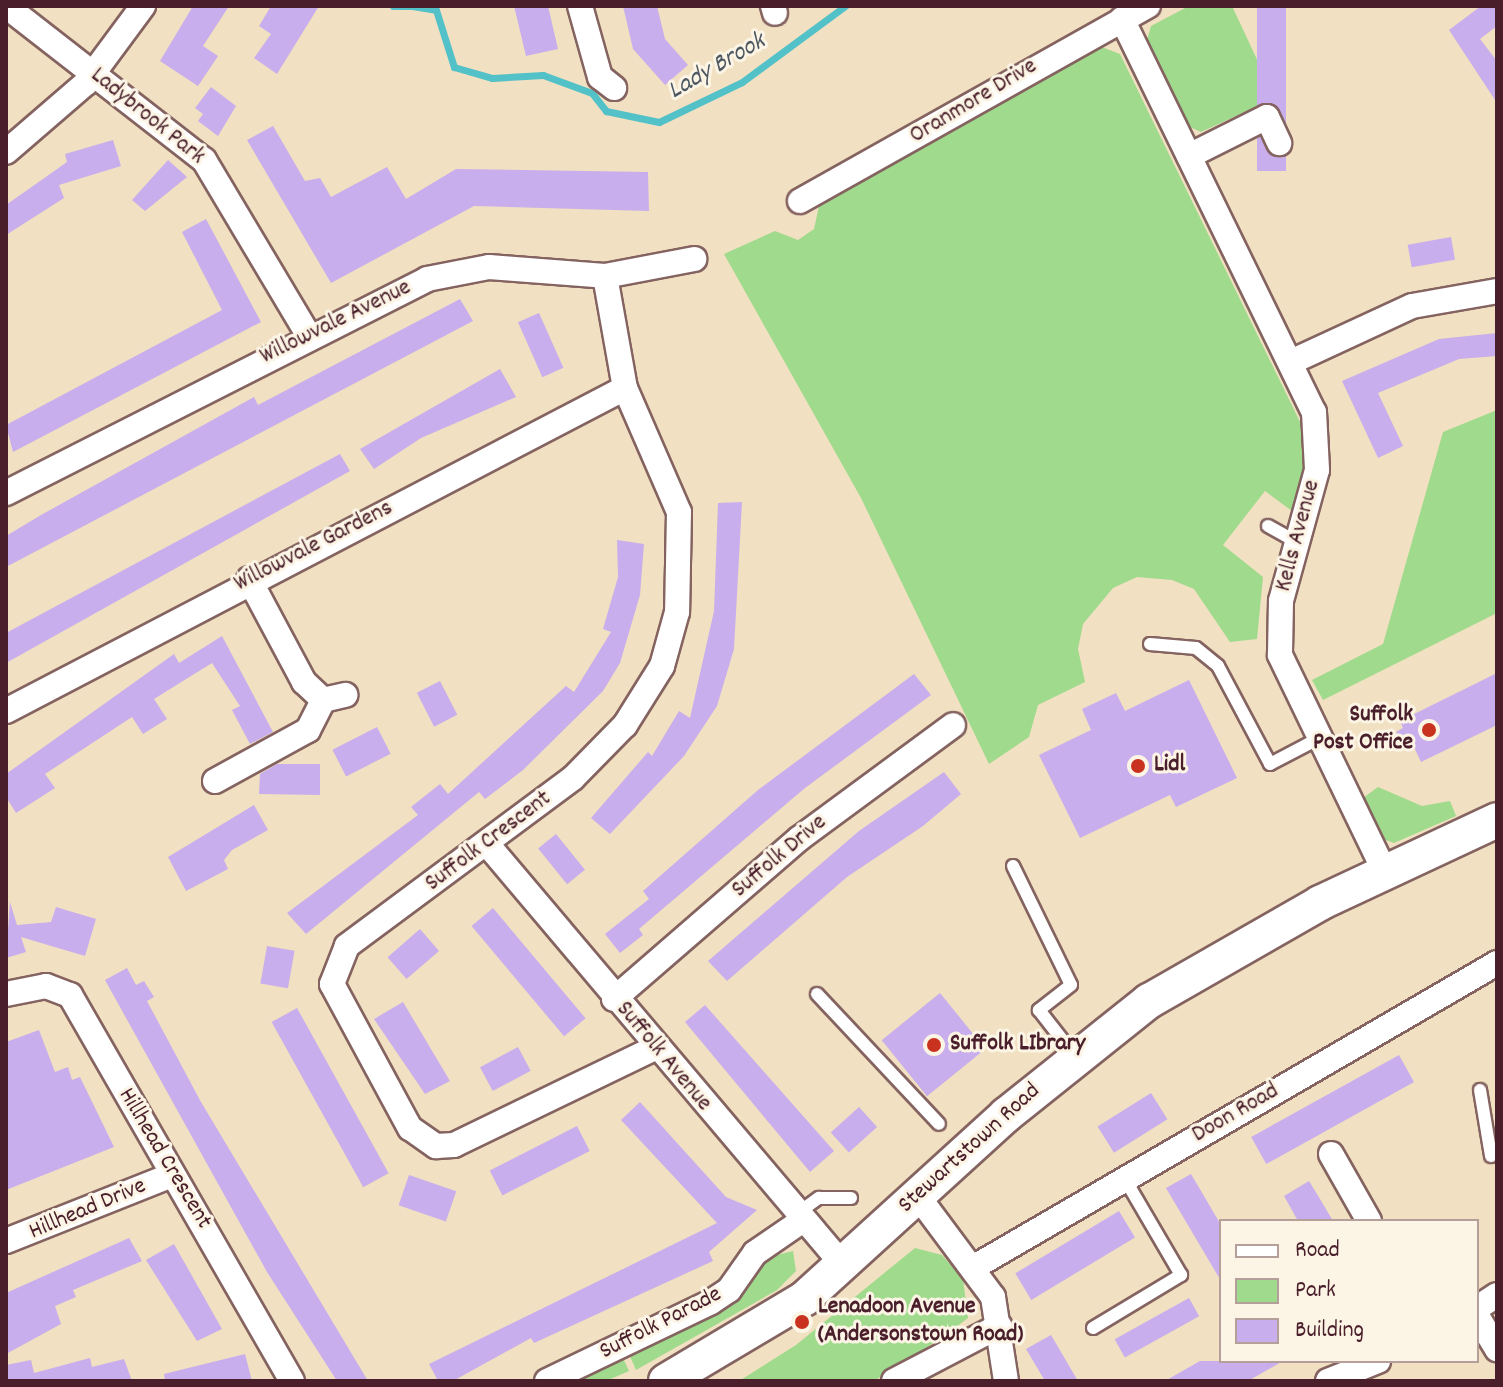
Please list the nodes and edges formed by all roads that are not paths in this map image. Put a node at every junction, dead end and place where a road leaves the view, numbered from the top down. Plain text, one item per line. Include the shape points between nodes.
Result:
1 (6, 6) edge
2 (143, 6) edge
3 (580, 6) edge
4 (1148, 6) edge
5 (1122, 19) junction
6 (94, 74) junction
7 (614, 88) dead end
8 (1279, 143) dead end
9 (6, 152) edge
10 (1189, 156) junction
11 (800, 201) dead end
12 (694, 259) dead end
13 (605, 276) junction
14 (1497, 291) edge
15 (309, 336) junction
16 (1291, 362) junction
17 (625, 388) junction
18 (6, 493) edge
19 (1268, 526) dead end
20 (1297, 542) junction
21 (249, 579) junction
22 (1150, 644) dead end
23 (6, 711) edge
24 (953, 725) dead end
25 (1316, 740) junction
26 (215, 781) dead end
27 (1497, 820) edge
28 (487, 844) junction
29 (1013, 866) dead end
30 (1385, 872) junction
31 (1497, 963) edge
32 (6, 994) edge
33 (817, 994) dead end
34 (614, 999) junction
35 (655, 1048) junction
36 (1075, 1056) junction
37 (1480, 1090) dead end
38 (1490, 1115) edge
39 (939, 1124) dead end
40 (1331, 1154) dead end
41 (1491, 1156) dead end
42 (169, 1176) junction
43 (1125, 1179) junction
44 (917, 1195) junction
45 (851, 1198) dead end
46 (798, 1218) junction
47 (1368, 1219) edge
48 (6, 1241) edge
49 (843, 1265) junction
50 (976, 1266) junction
51 (1497, 1295) edge
52 (1479, 1307) edge
53 (1479, 1319) edge
54 (999, 1326) junction
55 (1093, 1328) dead end
56 (1497, 1349) edge
57 (1373, 1363) edge
58 (292, 1381) edge
59 (547, 1381) edge
60 (666, 1381) edge
61 (894, 1381) edge
62 (1006, 1381) edge
63 (1328, 1381) edge

1 - 6 street, Ladybrook Park
2 - 6 street
3 - 7 street via 600,77
4 - 5 street, Oranmore Drive
5 - 10 street, Kells Avenue
5 - 11 street, Oranmore Drive
6 - 9 street
6 - 15 street, Ladybrook Park via 219,179
8 - 10 street via 1267,117
10 - 16 street, Kells Avenue
12 - 13 street, Willowvale Avenue
13 - 15 street, Willowvale Avenue via 489,267 427,279
13 - 17 street, Suffolk Crescent
14 - 16 street via 1412,306
15 - 18 street, Willowvale Avenue
16 - 20 street, Kells Avenue via 1314,412 1319,451
17 - 21 street, Willowvale Gardens
17 - 28 street, Suffolk Crescent via 679,512 681,568 666,654 625,725 573,778
19 - 20 lane
20 - 25 street, Kells Avenue via 1281,601 1280,655
21 - 23 street, Willowvale Gardens
21 - 26 street via 304,682 334,697 308,730
22 - 25 lane via 1196,648 1218,666 1270,764
24 - 34 street, Suffolk Drive via 800,838
25 - 30 street, Kells Avenue
27 - 30 main road, Stewartstown Road
28 - 34 street, Suffolk Avenue
28 - 35 street, Suffolk Crescent via 347,946 332,970 335,996 410,1128 436,1146 454,1145
29 - 36 lane via 1071,985 1039,1010
30 - 36 main road, Stewartstown Road via 1149,1001
31 - 43 street, Doon Road
32 - 42 street, Hillhead Crescent via 46,986 70,995
33 - 39 lane
34 - 35 street, Suffolk Avenue
35 - 46 street, Suffolk Avenue
36 - 44 main road, Stewartstown Road
37 - 38 lane
38 - 41 lane
40 - 47 street
42 - 48 street, Hillhead Drive
42 - 58 street, Hillhead Crescent
43 - 50 street, Doon Road
43 - 55 lane via 1181,1275
44 - 49 main road, Stewartstown Road
44 - 50 street
45 - 46 lane via 819,1198
46 - 49 street, Suffolk Avenue
46 - 59 street, Suffolk Parade via 755,1253 729,1290 711,1302
49 - 60 main road, Stewartstown Road via 765,1327
50 - 54 street
51 - 52 street
53 - 56 street
54 - 61 street
54 - 62 street
57 - 63 street

